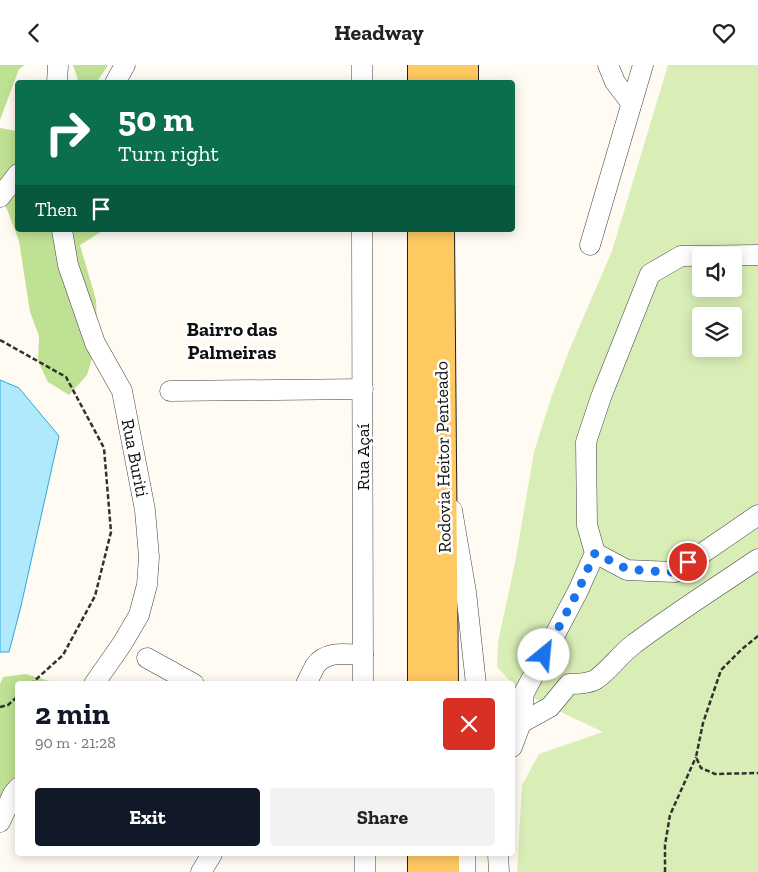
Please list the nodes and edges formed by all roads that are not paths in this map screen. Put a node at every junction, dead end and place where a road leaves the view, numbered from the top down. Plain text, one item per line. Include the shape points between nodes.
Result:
1 (58, 65) edge
2 (125, 65) edge
3 (362, 65) edge
4 (421, 65) edge
5 (440, 65) edge
6 (465, 65) edge
7 (608, 65) edge
8 (644, 65) edge
9 (57, 80) edge
10 (117, 80) edge
11 (362, 80) edge
12 (421, 80) edge
13 (440, 80) edge
14 (465, 80) edge
15 (631, 103) junction
16 (15, 178) edge
17 (0, 197) edge
18 (62, 232) edge
19 (362, 232) edge
20 (421, 232) edge
21 (441, 232) edge
22 (590, 245) dead end
23 (758, 255) edge
24 (363, 389) junction
25 (170, 391) dead end
26 (443, 458) junction
27 (758, 515) edge
28 (595, 553) junction
29 (758, 559) edge
30 (363, 655) junction
31 (147, 657) dead end
32 (96, 681) edge
33 (189, 681) edge
34 (308, 681) edge
35 (363, 681) edge
36 (440, 681) edge
37 (440, 681) edge
38 (476, 681) edge
39 (517, 724) edge
40 (10, 794) edge
41 (0, 822) edge
42 (211, 856) edge
43 (365, 856) edge
44 (421, 856) edge
45 (446, 856) edge
46 (465, 856) edge
47 (498, 856) edge
48 (201, 872) edge
49 (365, 872) edge
50 (421, 872) edge
51 (446, 872) edge
52 (465, 872) edge
53 (499, 872) edge

1 - 9 street
2 - 10 street
3 - 11 street
4 - 12 main road
5 - 13 main road
6 - 14 main road
7 - 15 street via 615,82
8 - 15 street
15 - 22 street
16 - 17 street
18 - 32 street, Rua Buriti via 68,265 95,343 122,391 146,510 149,557 147,585 139,615
19 - 24 street, Rua Açaí
20 - 36 main road, Rodovia Heitor Penteado
21 - 26 main road, Rodovia Heitor Penteado
23 - 28 street via 681,256 650,274 586,442 587,525
24 - 25 street
24 - 30 street, Rua Açaí
26 - 37 main road, Rodovia Heitor Penteado
26 - 38 street via 466,592
27 - 28 street via 674,572 627,569
28 - 39 street via 524,693
29 - 39 street via 630,647 594,680 579,685 569,684 550,707
30 - 34 street via 328,655 316,664
30 - 35 street, Rua Açaí
31 - 33 street
40 - 41 street
42 - 48 street
43 - 49 street
44 - 50 main road
45 - 51 main road
46 - 52 street
47 - 53 street

